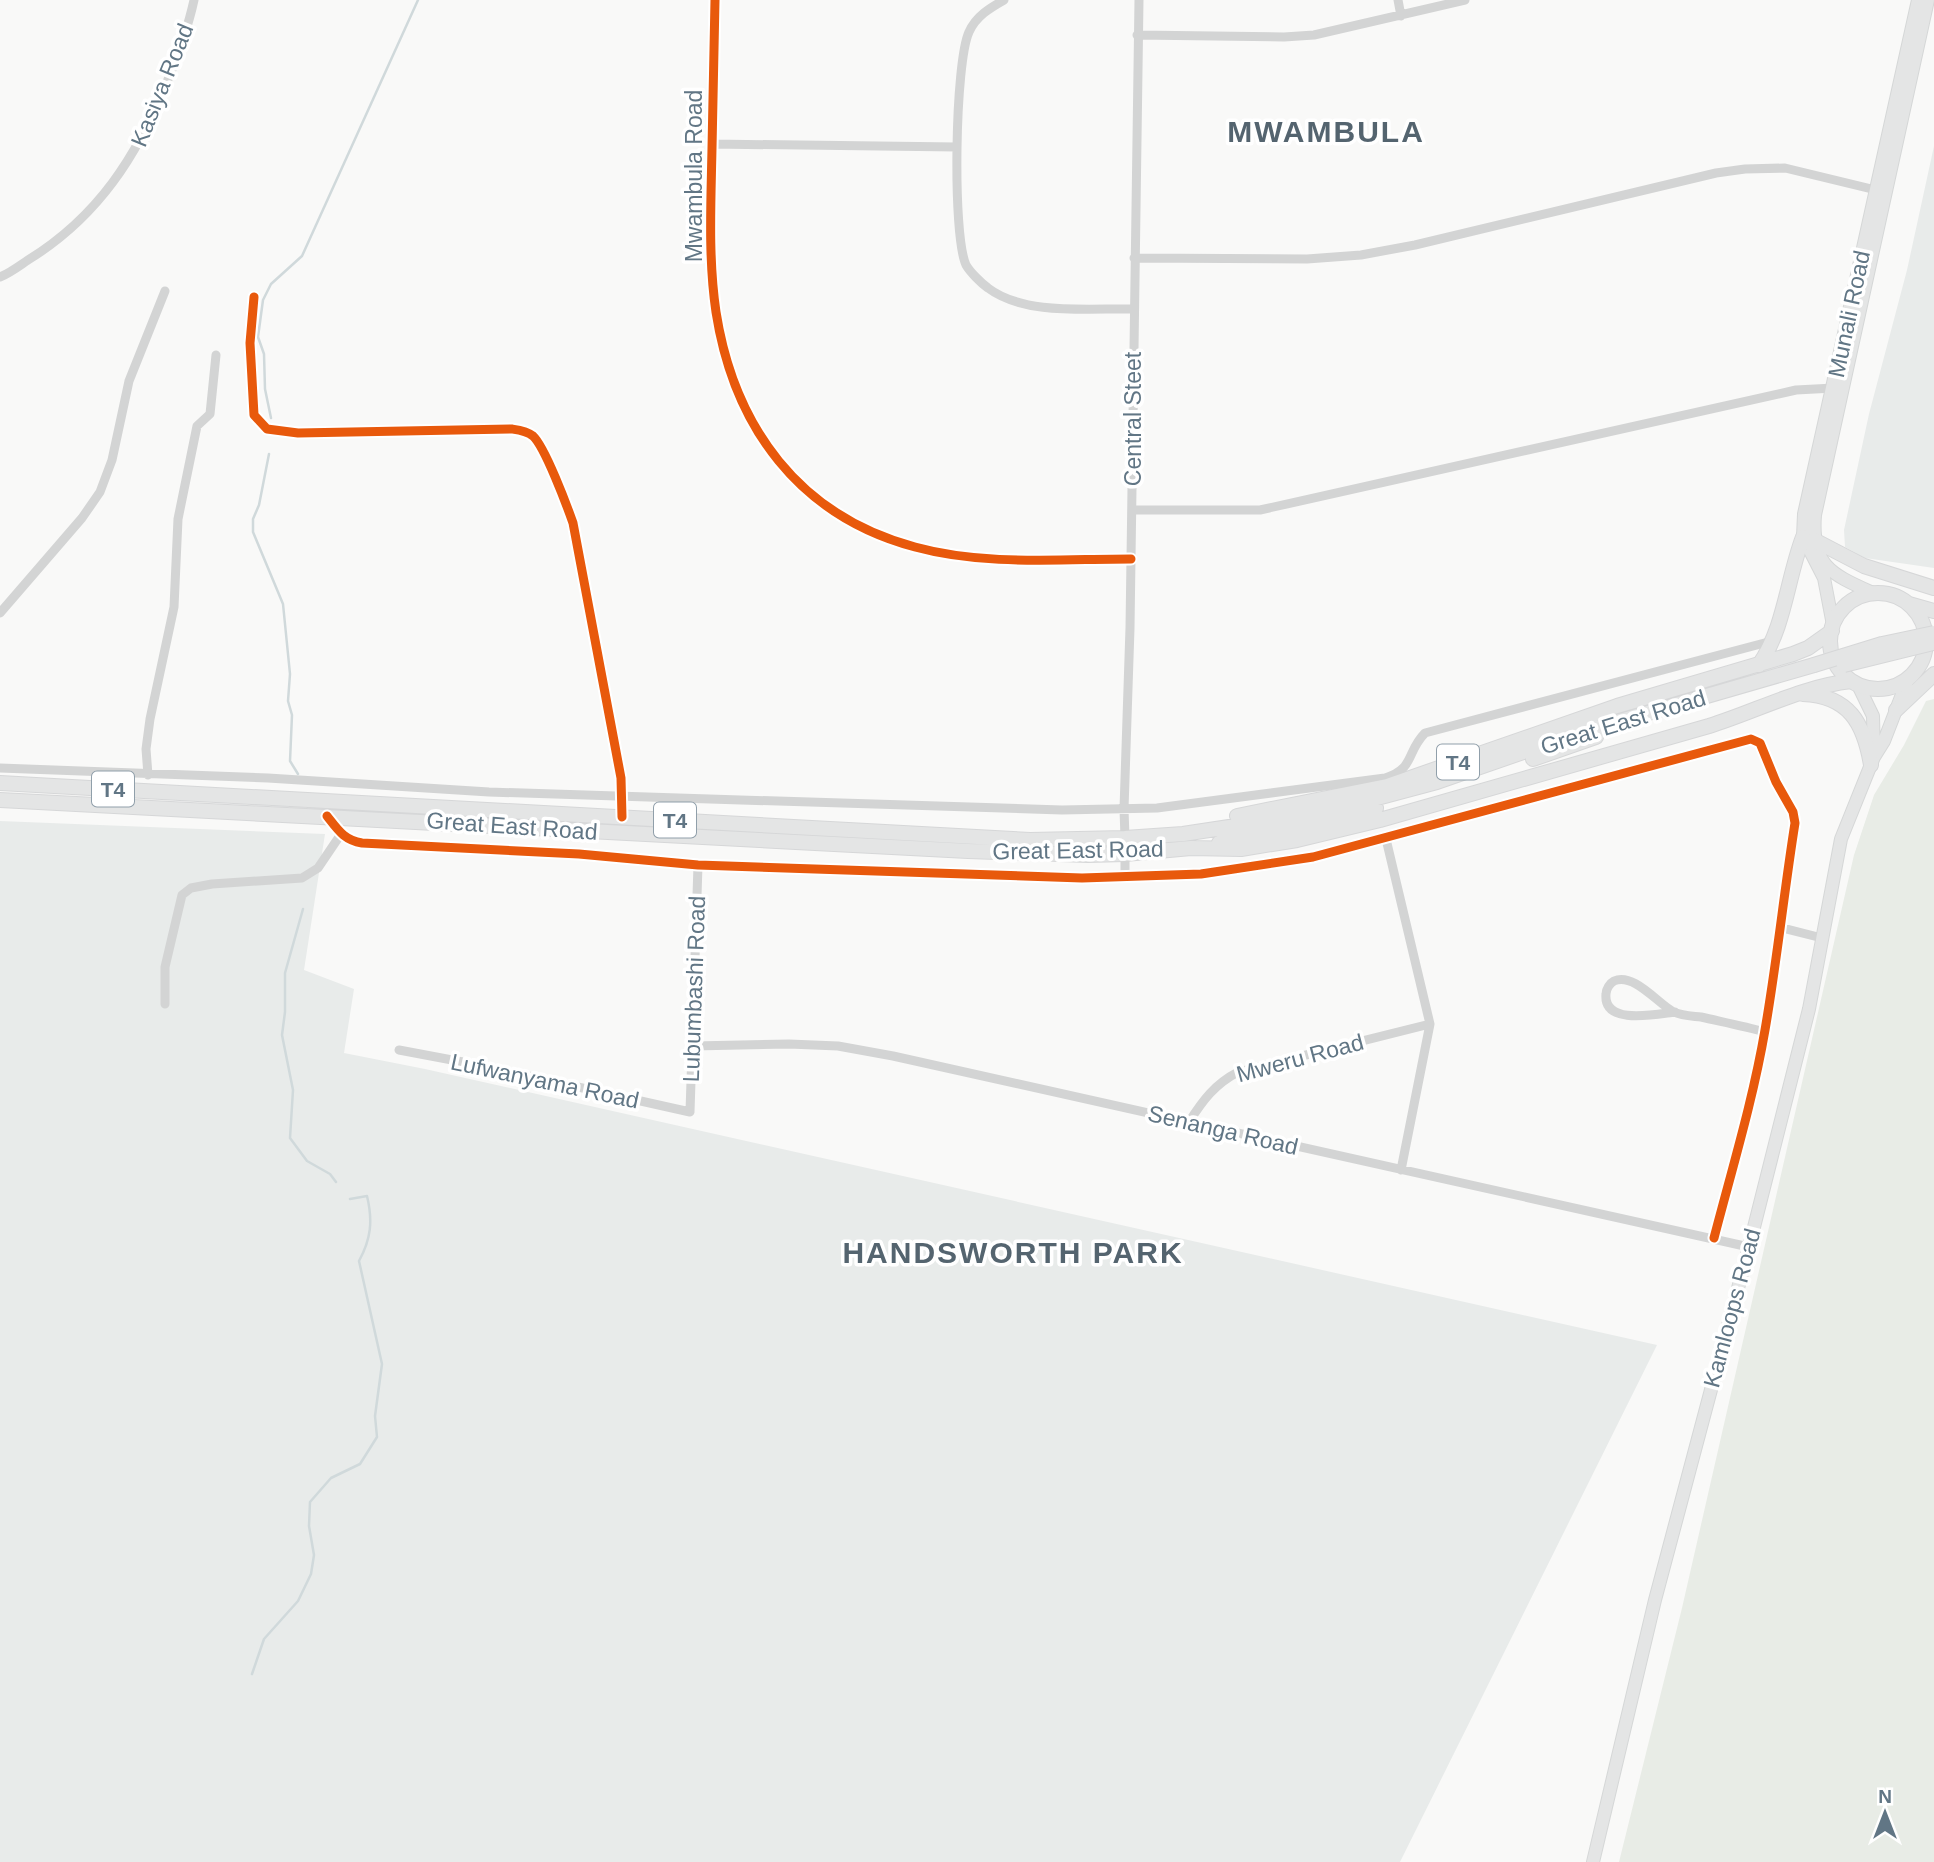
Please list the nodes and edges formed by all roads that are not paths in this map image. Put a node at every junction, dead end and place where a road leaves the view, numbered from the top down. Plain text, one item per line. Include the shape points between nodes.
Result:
1 (194, 0) edge
2 (715, 0) edge
3 (1004, 0) edge
4 (1139, 0) edge
5 (1398, 0) edge
6 (1465, 0) edge
7 (1918, 0) edge
8 (1928, 0) edge
9 (1401, 16) junction
10 (1137, 35) junction
11 (712, 144) junction
12 (957, 147) junction
13 (1882, 191) junction
14 (1134, 258) junction
15 (0, 276) edge
16 (164, 291) dead end
17 (254, 296) dead end
18 (1134, 309) junction
19 (216, 355) dead end
20 (1839, 389) junction
21 (1132, 510) junction
22 (1806, 536) junction
23 (1131, 559) junction
24 (1934, 589) edge
25 (1873, 593) junction
26 (1908, 603) junction
27 (1934, 611) edge
28 (0, 613) edge
29 (1832, 628) junction
30 (1934, 633) edge
31 (1772, 641) junction
32 (1934, 642) edge
33 (1928, 659) edge
34 (1759, 665) junction
35 (1815, 669) junction
36 (1934, 674) edge
37 (1908, 679) junction
38 (1855, 683) junction
39 (1787, 696) junction
40 (1896, 710) junction
41 (1872, 761) junction
42 (0, 768) edge
43 (148, 775) junction
44 (0, 783) edge
45 (623, 797) junction
46 (0, 800) edge
47 (1124, 809) junction
48 (327, 816) junction
49 (622, 817) junction
50 (1188, 832) junction
51 (341, 834) junction
52 (1125, 838) junction
53 (1386, 839) junction
54 (1191, 848) junction
55 (1125, 854) junction
56 (698, 865) junction
57 (1125, 878) junction
58 (1779, 928) junction
59 (1822, 938) junction
60 (165, 1004) dead end
61 (1675, 1012) junction
62 (1430, 1024) junction
63 (1765, 1032) junction
64 (694, 1046) junction
65 (399, 1050) dead end
66 (690, 1112) joint
67 (1189, 1122) junction
68 (1401, 1170) junction
69 (1714, 1238) junction
70 (1749, 1247) junction
71 (1593, 1862) edge

1 - 15 street, Kasiya Road via 180,51 155,112 118,176 77,223 45,250
2 - 11 street, Mwambula Road
3 - 12 street via 984,12 970,30 963,53
4 - 10 street, Central Steet
5 - 9 street
6 - 9 street
7 - 13 main road, Munali Road
8 - 13 main road, Munali Road
9 - 10 street via 1314,35
10 - 14 street, Central Steet
11 - 12 street
11 - 23 street, Mwambula Road via 712,269 723,345 749,416 799,485 869,531 915,547 964,556
12 - 18 street via 959,242 967,267 988,288 1015,302 1045,307
13 - 14 street via 1785,169 1745,169 1361,255
13 - 20 main road, Munali Road
14 - 18 street, Central Steet
16 - 28 street via 129,381 112,460 100,492
17 - 45 street via 250,342 254,415 267,429 298,433 512,429 533,436 573,523
18 - 21 street, Central Steet
19 - 43 street via 210,414 197,426 178,519 174,607 149,719
20 - 21 street via 1796,390 1260,510
20 - 22 main road, Munali Road via 1815,515
21 - 23 street, Central Steet
22 - 24 main road via 1864,566
22 - 25 main road via 1833,573
22 - 29 main road via 1824,578
22 - 31 main road
23 - 47 street, Central Steet
25 - 26 main road
25 - 29 main road via 1853,600
26 - 27 main road
26 - 33 main road via 1922,620
29 - 34 main road, Great East Road / T4 via 1808,648
29 - 38 main road via 1836,664
30 - 35 main road, Great East Road / T4, bridge
31 - 34 main road
31 - 47 street via 1436,729 1418,740 1397,775 1218,802
32 - 35 main road, Great East Road / T4, bridge
33 - 37 main road
34 - 50 main road, Great East Road / T4 via 1617,706 1387,786 1235,817
35 - 50 main road, Great East Road / T4 via 1572,735 1437,782 1321,813
35 - 54 main road, Great East Road / T4 via 1337,819
36 - 40 main road
37 - 38 main road via 1889,689 1868,689
37 - 40 main road, Kamloops Road
38 - 39 main road, Great East Road / T4 via 1819,685
38 - 41 main road, Kamloops Road via 1872,716
39 - 41 main road via 1816,695 1843,706 1862,729
39 - 54 main road, Great East Road / T4 via 1709,726 1380,820 1241,849
40 - 41 main road, Kamloops Road
41 - 59 main road, Kamloops Road via 1841,839
42 - 43 street
43 - 45 street
44 - 49 main road, Great East Road / T4
45 - 47 street
45 - 49 street
46 - 48 main road, Great East Road / T4
47 - 52 street, Central Steet
48 - 51 street
48 - 55 main road, Great East Road / T4 via 968,851
49 - 52 main road, Great East Road / T4 via 1030,840
50 - 52 main road, Great East Road / T4
51 - 56 street via 362,843
51 - 60 street via 318,868 302,878 212,884 182,895 165,967
53 - 57 street via 1262,866
53 - 58 street via 1751,739 1760,743 1795,823
53 - 62 street
54 - 55 main road, Great East Road / T4
55 - 57 street
56 - 57 street
56 - 64 street, Lubumbashi Road
58 - 59 street
58 - 63 street
59 - 70 main road, Kamloops Road via 1809,1009
61 - 61 street via 1628,979 1616,980 1605,995 1624,1016
61 - 63 street
62 - 67 street, Mweru Road via 1238,1072 1208,1094
62 - 68 street
63 - 69 street
64 - 66 street, Lubumbashi Road
64 - 67 street, Senanga Road via 838,1046
65 - 66 street, Lufwanyama Road
67 - 68 street, Senanga Road
68 - 69 street, Senanga Road
69 - 70 street, Senanga Road
70 - 71 main road, Kamloops Road via 1655,1600

